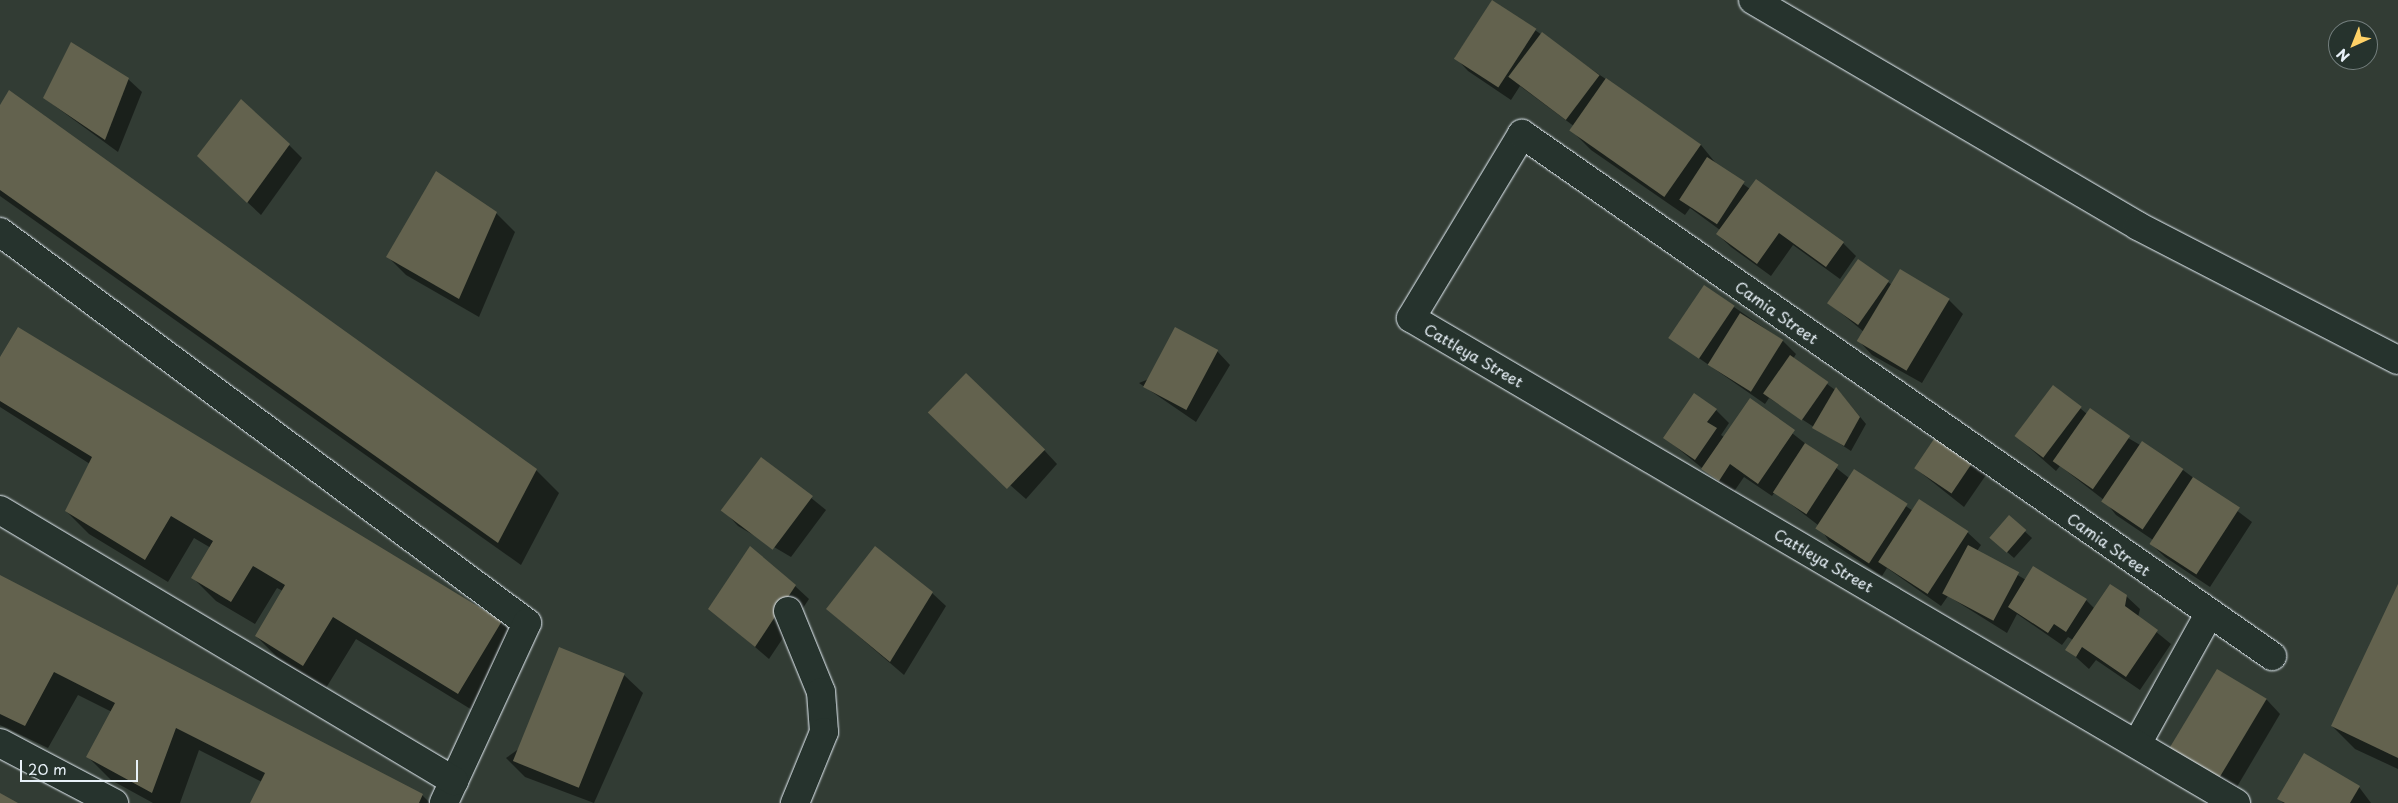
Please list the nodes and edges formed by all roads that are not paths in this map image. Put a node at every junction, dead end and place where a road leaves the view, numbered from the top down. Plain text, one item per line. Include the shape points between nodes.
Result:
1 (1753, 0) edge
2 (3, 242) edge
3 (1411, 318) joint
4 (2398, 360) edge
5 (0, 510) edge
6 (788, 611) dead end
7 (2208, 614) junction
8 (2272, 656) dead end
9 (0, 743) edge
10 (2137, 744) junction
11 (449, 792) edge
12 (114, 803) edge
13 (795, 803) edge
14 (2236, 803) edge

1 - 4 street via 2138,226
2 - 11 street via 527,623
3 - 7 street, Camia Street via 1522,134
3 - 10 street, Cattleya Street
5 - 11 street
6 - 13 street via 821,692 824,732
7 - 8 street, Camia Street
7 - 10 street
9 - 12 street
10 - 14 street, Cattleya Street

